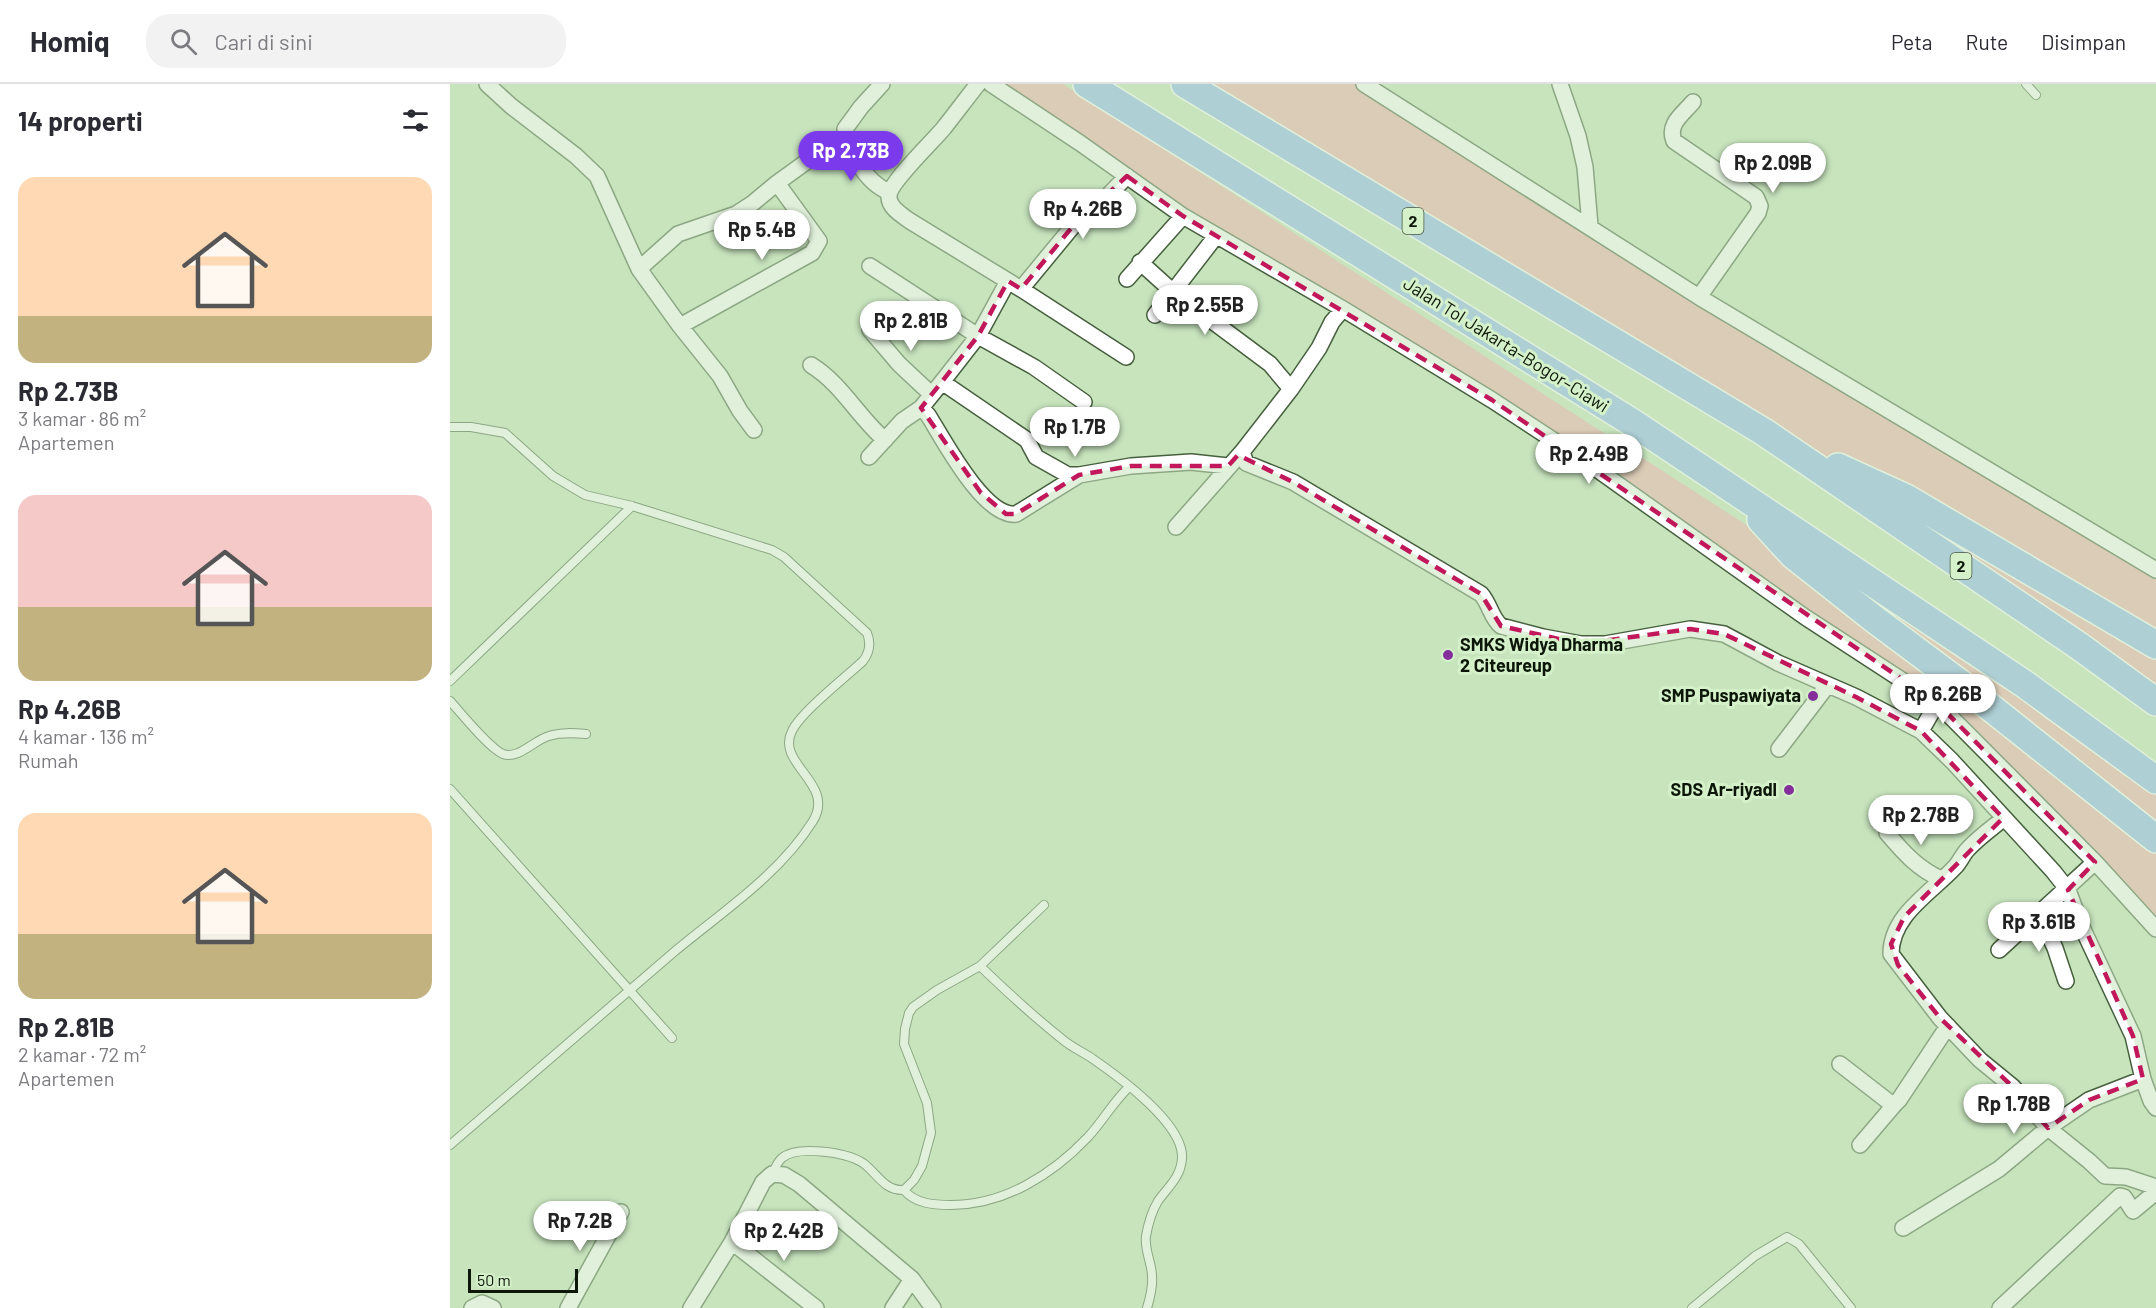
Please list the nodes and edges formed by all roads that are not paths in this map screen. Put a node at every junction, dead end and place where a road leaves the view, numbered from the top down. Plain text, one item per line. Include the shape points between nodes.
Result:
1 (487, 84) edge
2 (882, 84) edge
3 (978, 84) edge
4 (991, 84) edge
5 (1087, 84) edge
6 (1185, 84) edge
7 (1364, 84) edge
8 (1560, 84) edge
9 (2026, 84) edge
10 (2036, 95) dead end
11 (1693, 102) dead end
12 (836, 141) dead end
13 (1127, 176) junction
14 (777, 183) junction
15 (889, 192) junction
16 (1183, 216) junction
17 (1590, 226) junction
18 (1216, 236) junction
19 (1140, 262) junction
20 (870, 266) dead end
21 (639, 269) junction
22 (1127, 279) dead end
23 (1014, 285) junction
24 (1172, 291) junction
25 (1699, 297) junction
26 (1343, 309) junction
27 (1155, 315) dead end
28 (680, 326) junction
29 (870, 330) dead end
30 (978, 336) junction
31 (1126, 357) dead end
32 (811, 365) dead end
33 (942, 382) junction
34 (1291, 389) junction
35 (931, 394) junction
36 (1084, 402) dead end
37 (921, 408) junction
38 (450, 427) edge
39 (754, 430) dead end
40 (1764, 432) junction
41 (885, 440) junction
42 (1242, 452) junction
43 (869, 457) dead end
44 (1228, 466) junction
45 (1079, 475) junction
46 (1730, 488) junction
47 (632, 506) junction
48 (1176, 527) dead end
49 (2156, 570) edge
50 (2156, 645) edge
51 (450, 681) edge
52 (1827, 686) junction
53 (450, 701) edge
54 (2156, 702) edge
55 (1937, 703) junction
56 (1921, 731) junction
57 (586, 734) dead end
58 (1779, 749) dead end
59 (2156, 780) edge
60 (450, 789) edge
61 (2003, 819) junction
62 (1887, 833) dead end
63 (2156, 839) edge
64 (2096, 862) junction
65 (1941, 879) junction
66 (2068, 890) junction
67 (1044, 904) dead end
68 (2040, 915) junction
69 (2156, 929) edge
70 (1999, 950) dead end
71 (980, 966) junction
72 (2066, 981) dead end
73 (631, 991) junction
74 (1948, 1026) junction
75 (672, 1038) dead end
76 (1840, 1064) dead end
77 (2143, 1079) junction
78 (1129, 1087) junction
79 (1894, 1104) junction
80 (2156, 1108) edge
81 (2048, 1128) junction
82 (450, 1145) edge
83 (1860, 1145) dead end
84 (772, 1174) junction
85 (2156, 1187) edge
86 (904, 1190) junction
87 (2156, 1192) edge
88 (621, 1212) dead end
89 (1903, 1228) dead end
90 (732, 1242) junction
91 (912, 1279) junction
92 (472, 1308) edge
93 (492, 1308) edge
94 (568, 1308) edge
95 (691, 1308) edge
96 (816, 1308) edge
97 (893, 1308) edge
98 (933, 1308) edge
99 (1148, 1308) edge
100 (1692, 1308) edge
101 (1851, 1308) edge
102 (2000, 1308) edge

1 - 21 street via 597,176
2 - 15 street via 846,129 864,172
3 - 15 street
4 - 13 street
5 - 46 highway, Jalan Tol Jakarta–Bogor–Ciawi via 1633,423
6 - 40 highway, 2
7 - 17 street
8 - 17 street via 1586,167
9 - 10 lane
11 - 25 street via 1673,125 1674,141 1756,197 1760,206
12 - 14 street
13 - 16 street
13 - 23 street
14 - 21 street via 736,214 678,234
14 - 28 street via 819,241 817,246 812,253
15 - 23 street via 888,200 894,209 909,221
16 - 18 street
16 - 19 street
17 - 25 street
18 - 24 street
18 - 26 street
19 - 22 street
19 - 24 street
20 - 30 street
21 - 28 street
23 - 30 street
23 - 31 street
24 - 27 street
24 - 34 street via 1270,363
25 - 49 street
26 - 34 street
26 - 55 street via 1588,463 1805,617
28 - 39 street via 720,376
29 - 35 street
30 - 33 street
30 - 36 street via 1034,367
32 - 41 street via 835,384
33 - 35 street
33 - 45 street via 1027,440 1043,462 1061,472
34 - 42 street
35 - 37 street
37 - 41 street
37 - 45 street via 966,477 1006,514 1016,514
38 - 47 lane via 505,433 569,486 585,495
40 - 50 highway via 1906,498
40 - 54 highway, 2
41 - 43 street
42 - 44 street
42 - 52 street via 1246,463 1293,482 1481,594 1501,626 1581,644 1605,644 1690,629 1724,634
44 - 45 street via 1191,462
44 - 48 street
46 - 59 highway, Jalan Tol Jakarta–Bogor–Ciawi via 2023,683
46 - 63 highway via 1793,555
47 - 51 lane
47 - 73 lane via 784,557 867,633 870,643 863,661 791,733 789,749 818,797 813,820 786,855 744,896
52 - 56 street
52 - 58 street
53 - 57 lane via 504,754 517,753 556,734
55 - 56 street
55 - 64 street
56 - 61 street
60 - 73 lane
61 - 65 street
61 - 66 street
62 - 65 street via 1926,873
64 - 66 street
64 - 69 street
65 - 74 street via 1904,917 1891,944 1891,954
66 - 68 street
66 - 77 street via 2133,1036
67 - 71 lane
68 - 70 street
68 - 72 street
71 - 78 lane via 1065,1041
71 - 86 lane via 914,1007 906,1021 904,1044 927,1103 931,1133 922,1166
73 - 75 lane
73 - 82 lane
74 - 79 street
74 - 81 street via 2013,1087
76 - 79 street
77 - 80 street
77 - 81 street via 2089,1100
78 - 86 lane via 1082,1143 1033,1183 967,1205 924,1202
78 - 99 lane via 1165,1119 1182,1155 1178,1176 1157,1203 1148,1230 1152,1275
79 - 83 street
81 - 85 street via 2105,1176 2126,1177
81 - 89 street via 2000,1169
84 - 86 lane via 778,1161 788,1154 825,1152 855,1159 888,1186
84 - 90 street via 763,1182
84 - 91 street via 784,1174 799,1184
87 - 102 street via 2133,1211 2120,1196
88 - 94 street
90 - 95 street
90 - 96 street
91 - 97 street
91 - 98 street
92 - 93 street via 482,1303
100 - 101 lane via 1755,1256 1787,1237 1799,1244

